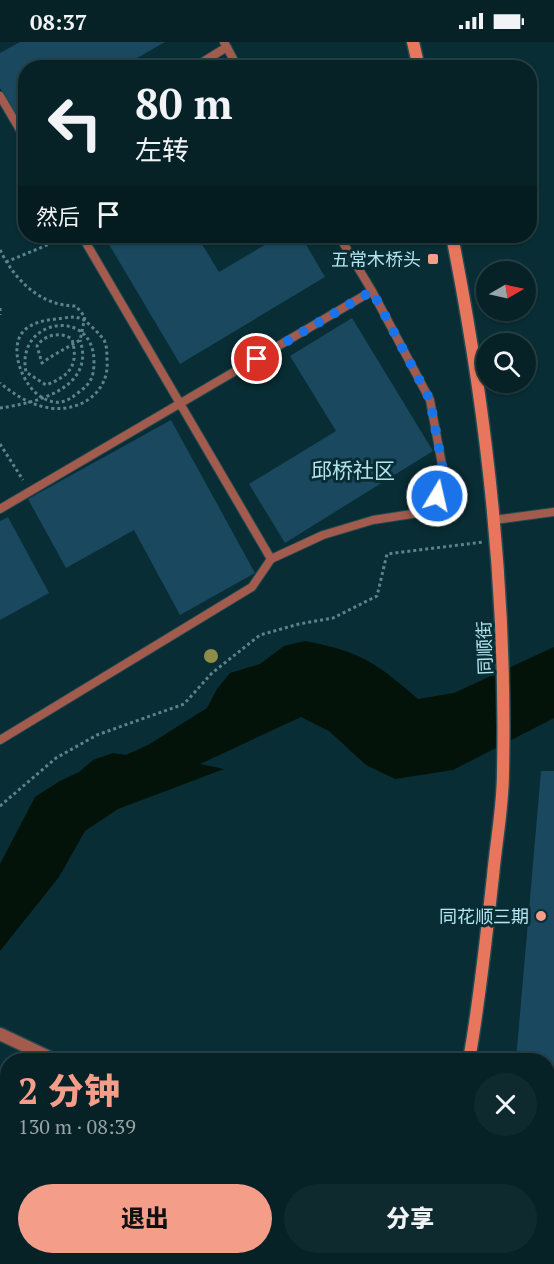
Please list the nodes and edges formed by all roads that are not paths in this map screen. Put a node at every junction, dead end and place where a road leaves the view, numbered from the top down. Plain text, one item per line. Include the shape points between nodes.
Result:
1 (413, 42) edge
2 (225, 45) edge
3 (203, 60) edge
4 (233, 60) edge
5 (417, 60) edge
6 (0, 96) edge
7 (18, 126) edge
8 (86, 243) edge
9 (343, 243) edge
10 (453, 243) edge
11 (372, 291) junction
12 (180, 404) junction
13 (0, 509) edge
14 (554, 512) edge
15 (494, 520) junction
16 (271, 559) junction
17 (0, 740) edge
18 (0, 1034) edge
19 (40, 1053) edge
20 (470, 1053) edge

1 - 5 street
2 - 3 lane
2 - 4 lane
6 - 7 lane
8 - 12 lane
9 - 11 lane
10 - 15 street, 同顺街 via 474,345
11 - 12 lane
11 - 16 lane via 430,400 443,470 437,496 425,512 373,520 323,535
12 - 13 lane
12 - 16 lane
14 - 15 lane
15 - 20 street, 同顺街 via 503,655 503,775 479,1006
16 - 17 lane via 252,587
18 - 19 street

